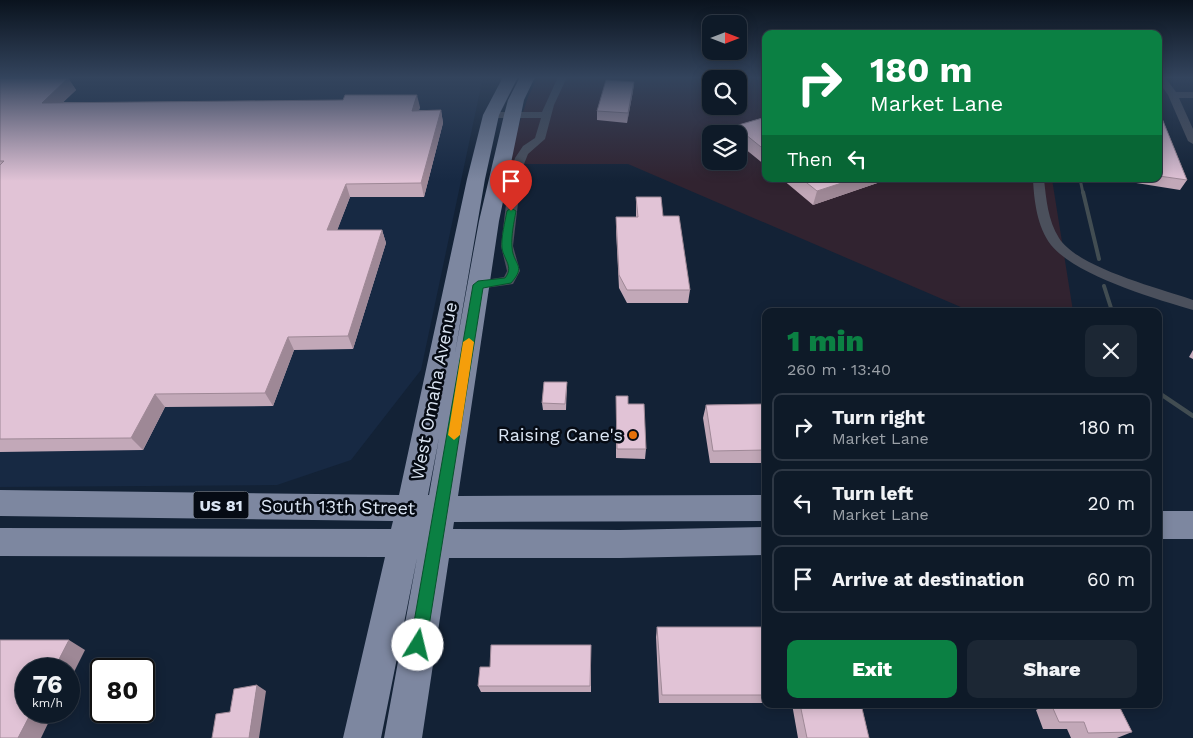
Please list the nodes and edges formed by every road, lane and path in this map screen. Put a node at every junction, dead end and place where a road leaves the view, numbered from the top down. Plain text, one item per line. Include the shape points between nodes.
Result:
1 (502, 111) edge
2 (505, 111) edge
3 (547, 111) edge
4 (1180, 111) edge
5 (501, 115) junction
6 (546, 116) junction
7 (1193, 140) edge
8 (1039, 182) edge
9 (478, 285) junction
10 (1193, 306) edge
11 (0, 503) edge
12 (762, 508) edge
13 (410, 509) junction
14 (442, 509) junction
15 (1162, 525) edge
16 (1193, 525) edge
17 (762, 540) edge
18 (0, 542) edge
19 (420, 543) junction
20 (362, 738) edge
21 (403, 738) edge

1 - 5 highway, West Omaha Avenue
2 - 5 highway, West Omaha Avenue
3 - 6 street
4 - 7 street
5 - 6 street
5 - 9 highway, West Omaha Avenue
5 - 13 highway, West Omaha Avenue via 466,225
6 - 9 street via 540,140 528,147 518,162 507,248 514,274 508,281
8 - 10 street via 1047,227 1055,243 1067,255 1096,270
9 - 14 highway, West Omaha Avenue
11 - 13 highway, South 13th Street / US 81
12 - 14 highway, South 13th Street / US 81
13 - 14 highway, South 13th Street / US 81
13 - 19 highway, West Omaha Avenue
14 - 19 highway, West Omaha Avenue
15 - 16 highway
17 - 19 highway, South 13th Street / US 81 via 620,544
18 - 19 highway, South 13th Street / US 81
19 - 20 highway, West Omaha Avenue
19 - 21 highway, West Omaha Avenue

